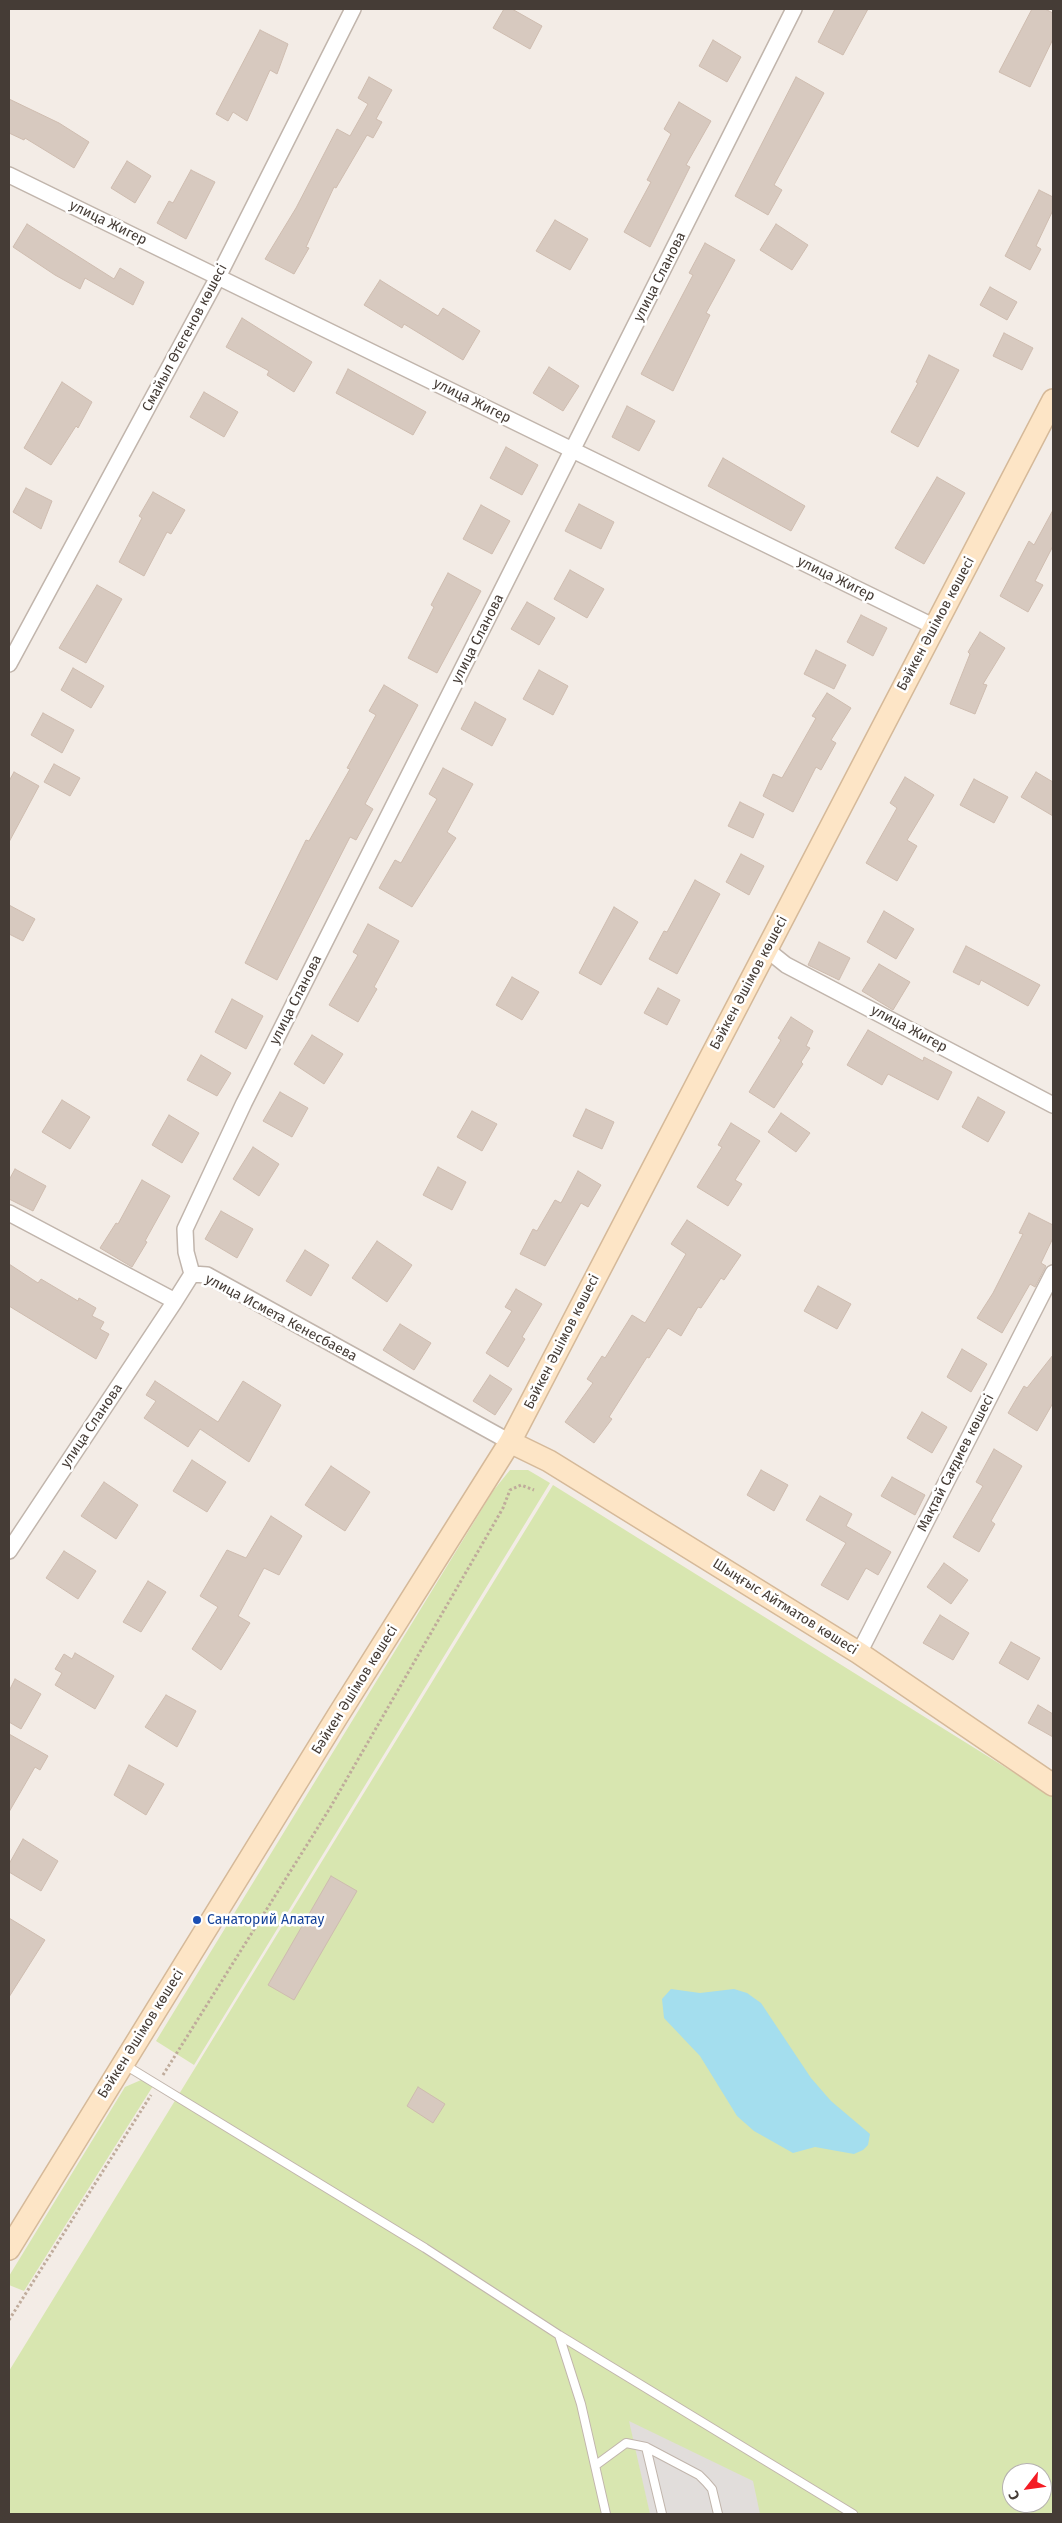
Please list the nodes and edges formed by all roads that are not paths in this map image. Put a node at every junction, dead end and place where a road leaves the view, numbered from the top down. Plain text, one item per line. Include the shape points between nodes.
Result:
1 (353, 9) edge
2 (794, 9) edge
3 (9, 175) edge
4 (218, 277) junction
5 (1053, 400) edge
6 (573, 450) junction
7 (935, 628) junction
8 (9, 664) edge
9 (766, 949) junction
10 (1053, 1105) edge
11 (9, 1213) edge
12 (1053, 1273) edge
13 (192, 1274) junction
14 (175, 1301) junction
15 (510, 1442) junction
16 (9, 1551) edge
17 (859, 1653) junction
18 (1053, 1785) edge
19 (123, 2064) junction
20 (9, 2248) edge
21 (559, 2336) junction
22 (646, 2447) junction
23 (596, 2465) junction
24 (606, 2514) edge
25 (662, 2514) edge
26 (718, 2514) edge
27 (853, 2514) edge

1 - 4 street, Смайыл Өтегенов көшесі
2 - 6 street, улица Сланова
3 - 4 street, улица Жигер
4 - 6 street, улица Жигер
4 - 8 street, Смайыл Өтегенов көшесі
5 - 7 main road, Бәйкен Әшімов көшесі
6 - 7 street, улица Жигер
6 - 13 street, улица Сланова via 184,1229
7 - 9 main road, Бәйкен Әшімов көшесі
9 - 10 street, улица Жигер via 786,964
9 - 15 main road, Бәйкен Әшімов көшесі
11 - 14 street
12 - 17 street, Мақтай Сағдиев көшесі
13 - 14 street, улица Исмета Кенесбаева
13 - 15 street, улица Исмета Кенесбаева via 207,1275
14 - 16 street, улица Сланова
15 - 17 main road, Шыңғыс Айтматов көшесі via 549,1461
15 - 19 main road, Бәйкен Әшімов көшесі
17 - 18 main road, Шыңғыс Айтматов көшесі
19 - 20 main road, Бәйкен Әшімов көшесі
19 - 21 lane via 425,2248
21 - 23 lane
21 - 27 lane
22 - 23 lane via 626,2443
22 - 25 lane
22 - 26 lane via 699,2475 712,2489
23 - 24 lane

